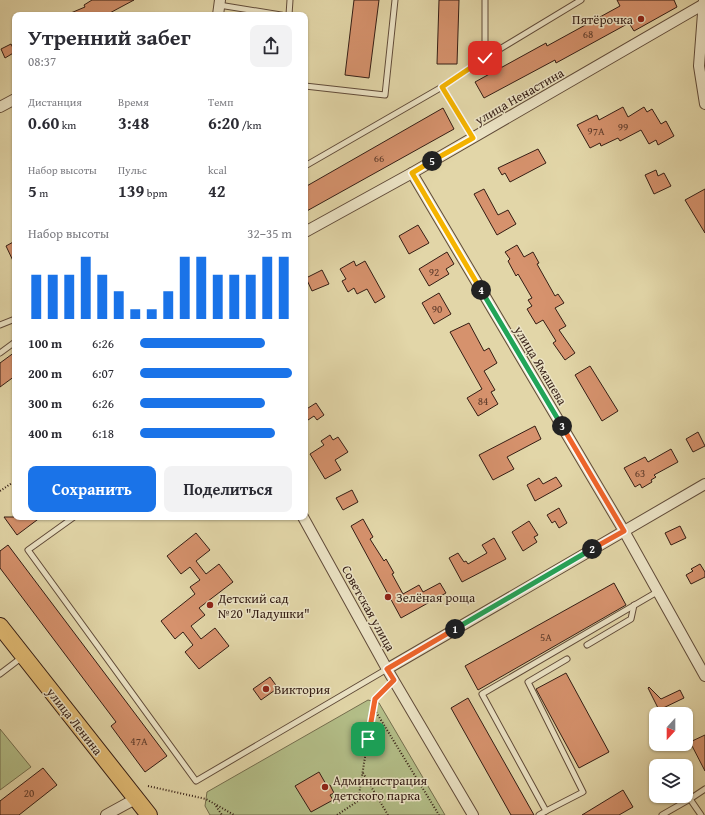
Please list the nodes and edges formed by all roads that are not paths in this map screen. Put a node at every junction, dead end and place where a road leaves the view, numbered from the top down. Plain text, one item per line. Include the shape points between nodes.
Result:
1 (290, 0) edge
2 (395, 0) edge
3 (485, 0) edge
4 (581, 0) edge
5 (704, 2) edge
6 (219, 7) edge
7 (258, 12) edge
8 (288, 12) edge
9 (485, 58) junction
10 (308, 86) edge
11 (442, 87) junction
12 (12, 101) edge
13 (705, 104) edge
14 (0, 107) edge
15 (473, 138) junction
16 (308, 164) edge
17 (412, 173) junction
18 (308, 230) edge
19 (12, 320) edge
20 (0, 326) edge
21 (12, 344) edge
22 (0, 353) edge
23 (705, 484) edge
24 (70, 520) edge
25 (305, 520) edge
26 (624, 531) junction
27 (657, 592) junction
28 (634, 605) junction
29 (0, 626) edge
30 (587, 645) dead end
31 (24, 656) junction
32 (567, 659) dead end
33 (387, 669) junction
34 (0, 674) edge
35 (705, 676) edge
36 (705, 789) edge
37 (693, 797) edge
38 (137, 798) junction
39 (683, 803) edge
40 (692, 803) edge
41 (546, 811) junction
42 (106, 815) edge
43 (149, 815) edge
44 (473, 815) edge
45 (539, 815) edge
46 (662, 815) edge
47 (700, 815) edge

1 - 8 lane
2 - 10 lane via 385,95
3 - 9 lane
4 - 9 lane
5 - 13 street via 699,66
5 - 15 street, улица Ненастина
6 - 7 lane
9 - 11 lane
11 - 15 lane
11 - 16 lane
12 - 14 street
15 - 17 street, улица Ненастина
17 - 18 street, улица Ненастина
17 - 26 street, улица Ямашева
19 - 20 lane
21 - 22 lane
23 - 26 street
24 - 33 lane via 28,550 196,781
25 - 33 street, Советская улица
26 - 27 street, улица Ямашева
26 - 33 street
27 - 28 lane
27 - 35 street, улица Ямашева
28 - 30 lane via 631,620
28 - 41 lane via 482,694
29 - 31 main road, улица Ленина
31 - 34 lane
31 - 38 main road, улица Ленина
32 - 41 lane via 528,682 583,792
33 - 44 street, Советская улица
36 - 37 lane
38 - 42 street
38 - 43 main road, улица Ленина
39 - 46 lane
40 - 47 lane
41 - 45 lane

